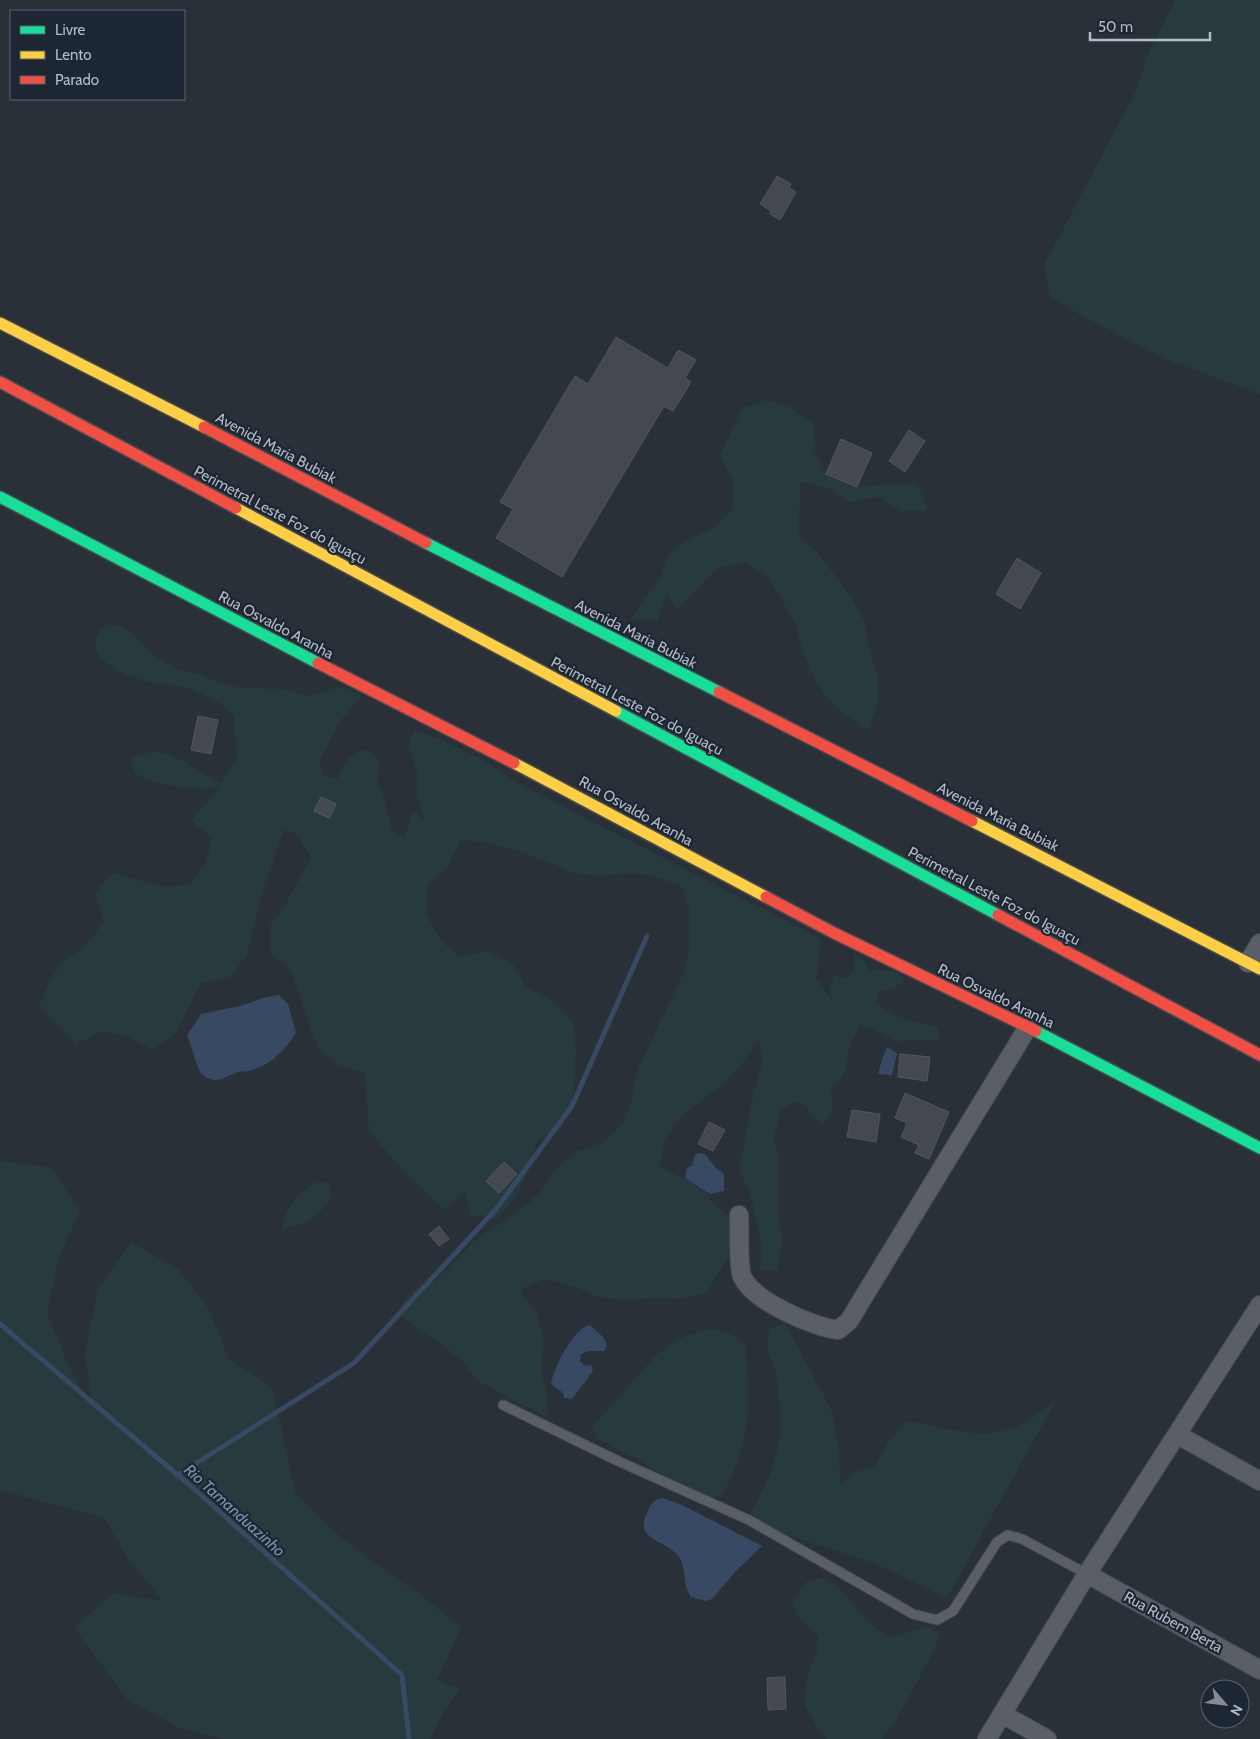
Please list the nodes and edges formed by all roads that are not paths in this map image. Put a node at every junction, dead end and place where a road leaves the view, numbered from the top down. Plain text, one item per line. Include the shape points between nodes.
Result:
1 (0, 323) edge
2 (0, 382) edge
3 (0, 497) edge
4 (1260, 943) edge
5 (1254, 966) edge
6 (1028, 1027) junction
7 (1260, 1055) edge
8 (1260, 1148) edge
9 (739, 1215) dead end
10 (1260, 1306) edge
11 (503, 1405) dead end
12 (1178, 1434) junction
13 (1260, 1481) edge
14 (1087, 1574) junction
15 (1260, 1670) edge
16 (1002, 1714) junction
17 (987, 1739) edge
18 (1047, 1739) edge

1 - 5 main road, Avenida Maria Bubiak via 388,525
2 - 7 main road, Perimetral Leste Foz do Iguaçu
3 - 6 main road, Rua Osvaldo Aranha via 263,636 520,766 834,933
4 - 5 street
6 - 8 main road, Rua Osvaldo Aranha
6 - 9 street via 849,1321 838,1330 822,1328 785,1311 747,1284 742,1274
10 - 12 street
11 - 14 lane via 618,1462 749,1520 913,1614 930,1619 937,1620 952,1611 997,1542 1008,1535 1022,1539
12 - 13 street
12 - 14 street
14 - 15 street, Rua Rubem Berta
14 - 16 street
16 - 17 street
16 - 18 street

